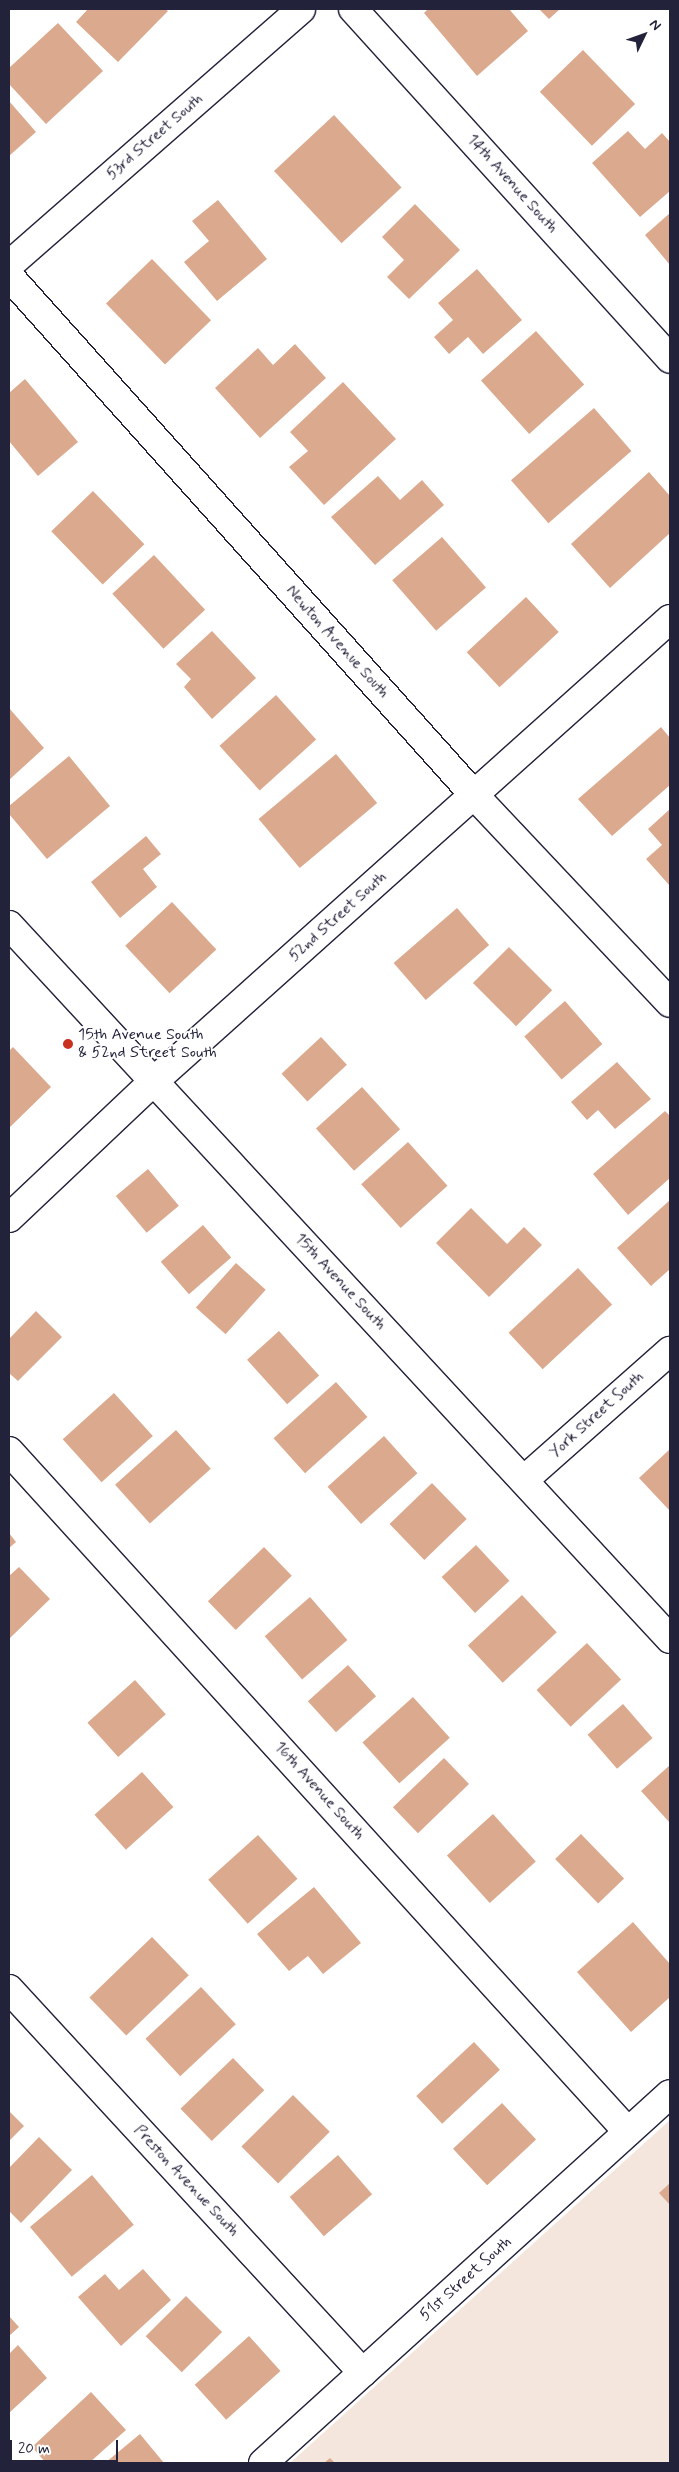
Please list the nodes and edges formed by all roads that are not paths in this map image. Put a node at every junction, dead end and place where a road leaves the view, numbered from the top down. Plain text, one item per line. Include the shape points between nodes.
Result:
1 (301, 9) edge
2 (353, 9) edge
3 (9, 265) edge
4 (9, 276) edge
5 (670, 359) edge
6 (670, 619) edge
7 (475, 796) junction
8 (9, 925) edge
9 (670, 1003) edge
10 (153, 1082) junction
11 (9, 1218) edge
12 (670, 1351) edge
13 (9, 1451) edge
14 (524, 1480) junction
15 (670, 1639) edge
16 (9, 1989) edge
17 (670, 2094) edge
18 (628, 2132) junction
19 (363, 2372) junction
20 (263, 2463) edge

1 - 3 street, 53rd Street South
2 - 5 street, 14th Avenue South
4 - 7 street, Newton Avenue South
6 - 7 street, 52nd Street South
7 - 9 street, Newton Avenue South
7 - 10 street, 52nd Street South
8 - 10 street, 15th Avenue South
10 - 11 street, 52nd Street South
10 - 14 street, 15th Avenue South
12 - 14 street, York Street South
13 - 18 street, 16th Avenue South
14 - 15 street, 15th Avenue South
16 - 19 street, Preston Avenue South
17 - 18 street, 51st Street South
18 - 19 street, 51st Street South
19 - 20 street, 51st Street South

